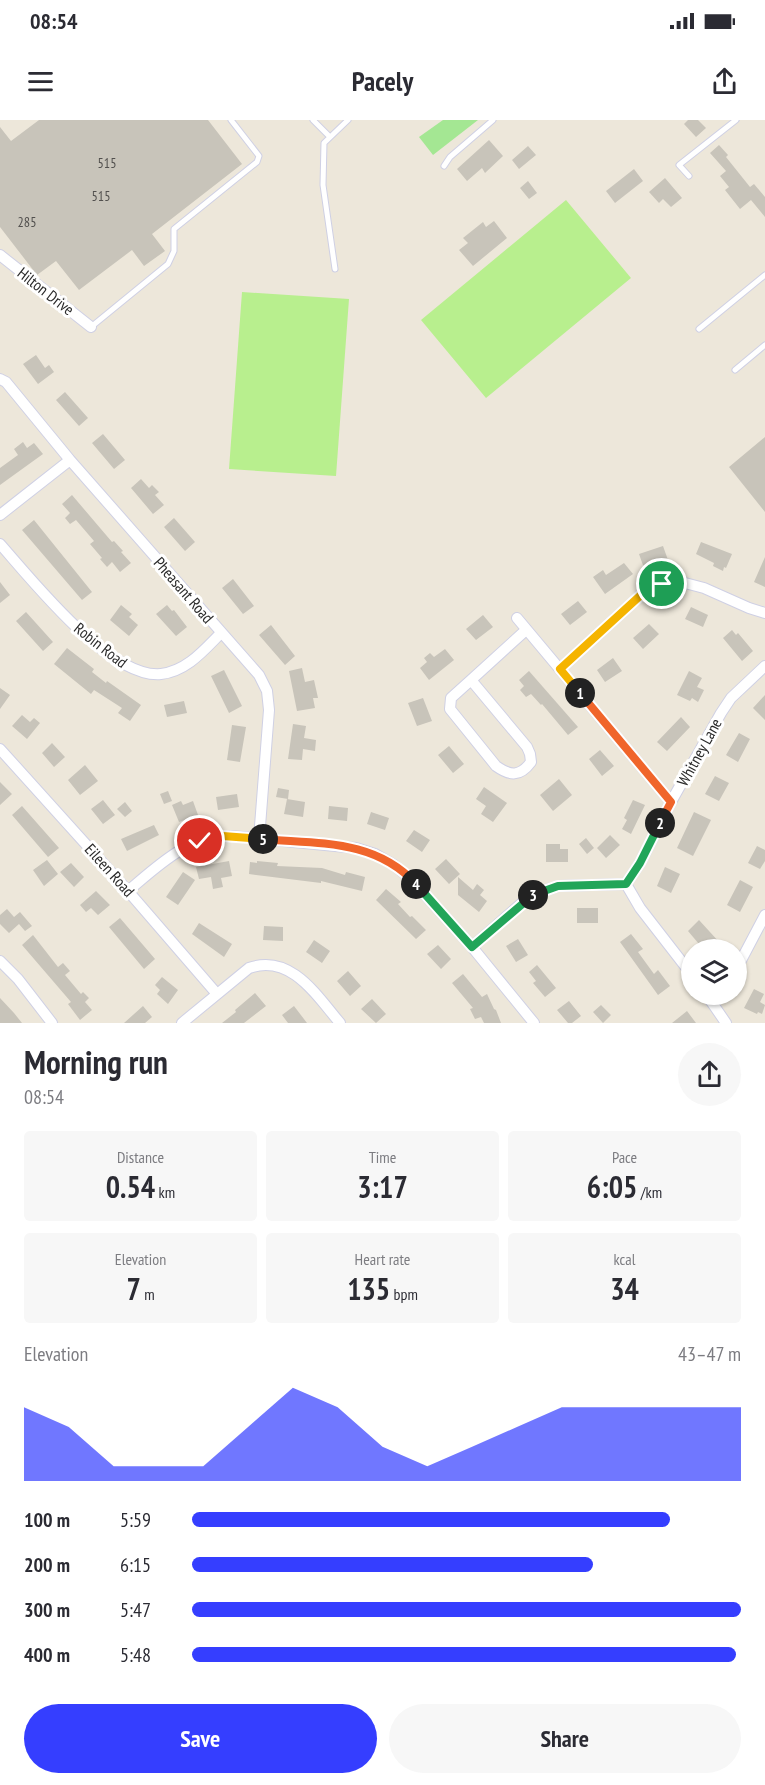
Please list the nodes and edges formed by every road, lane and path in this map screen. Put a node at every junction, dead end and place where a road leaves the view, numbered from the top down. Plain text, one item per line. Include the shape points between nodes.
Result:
1 (231, 120) edge
2 (313, 120) edge
3 (348, 120) edge
4 (493, 120) edge
5 (736, 120) edge
6 (330, 137) junction
7 (444, 166) dead end
8 (689, 176) dead end
9 (0, 255) edge
10 (335, 268) dead end
11 (765, 275) edge
12 (91, 327) joint
13 (699, 329) dead end
14 (765, 345) edge
15 (735, 370) dead end
16 (0, 379) edge
17 (70, 460) junction
18 (0, 515) edge
19 (0, 544) edge
20 (765, 613) edge
21 (517, 618) dead end
22 (526, 630) junction
23 (221, 633) junction
24 (765, 666) edge
25 (560, 669) junction
26 (471, 680) junction
27 (0, 749) edge
28 (671, 802) junction
29 (259, 839) junction
30 (626, 884) junction
31 (128, 891) junction
32 (765, 915) edge
33 (472, 947) junction
34 (747, 949) edge
35 (0, 961) edge
36 (681, 961) edge
37 (217, 994) junction
38 (714, 1005) edge
39 (51, 1023) edge
40 (182, 1023) edge
41 (340, 1023) edge
42 (534, 1023) edge
43 (726, 1023) edge

1 - 12 lane via 259,156 257,162 174,229 174,251 168,264
2 - 6 lane
3 - 6 lane
4 - 7 lane
5 - 8 lane via 679,165
6 - 10 lane via 324,143 323,185
9 - 12 street, Hilton Drive
11 - 13 lane
14 - 15 lane
16 - 17 street, Pheasant Road
17 - 18 street
17 - 23 street, Pheasant Road
19 - 23 street, Robin Road via 60,613 130,668 162,674 183,668
20 - 25 street via 704,588 684,583 662,584 642,594
21 - 22 street
22 - 25 street
22 - 26 street
23 - 29 street, Pheasant Road via 259,675 269,700
24 - 28 street, Whitney Lane via 731,698
25 - 28 street
26 - 26 street via 527,747 531,762 520,773 505,773 496,766 450,709 451,698
27 - 31 street, Eileen Road
28 - 30 street, Whitney Lane
29 - 31 street via 223,836 200,841 170,856
29 - 33 street via 346,846 385,859 412,880
30 - 33 street via 558,886 530,896
30 - 36 street
31 - 37 street, Eileen Road
32 - 34 street
33 - 42 street
35 - 39 street
37 - 40 street
37 - 41 street via 249,968 280,966 302,979
38 - 43 street

